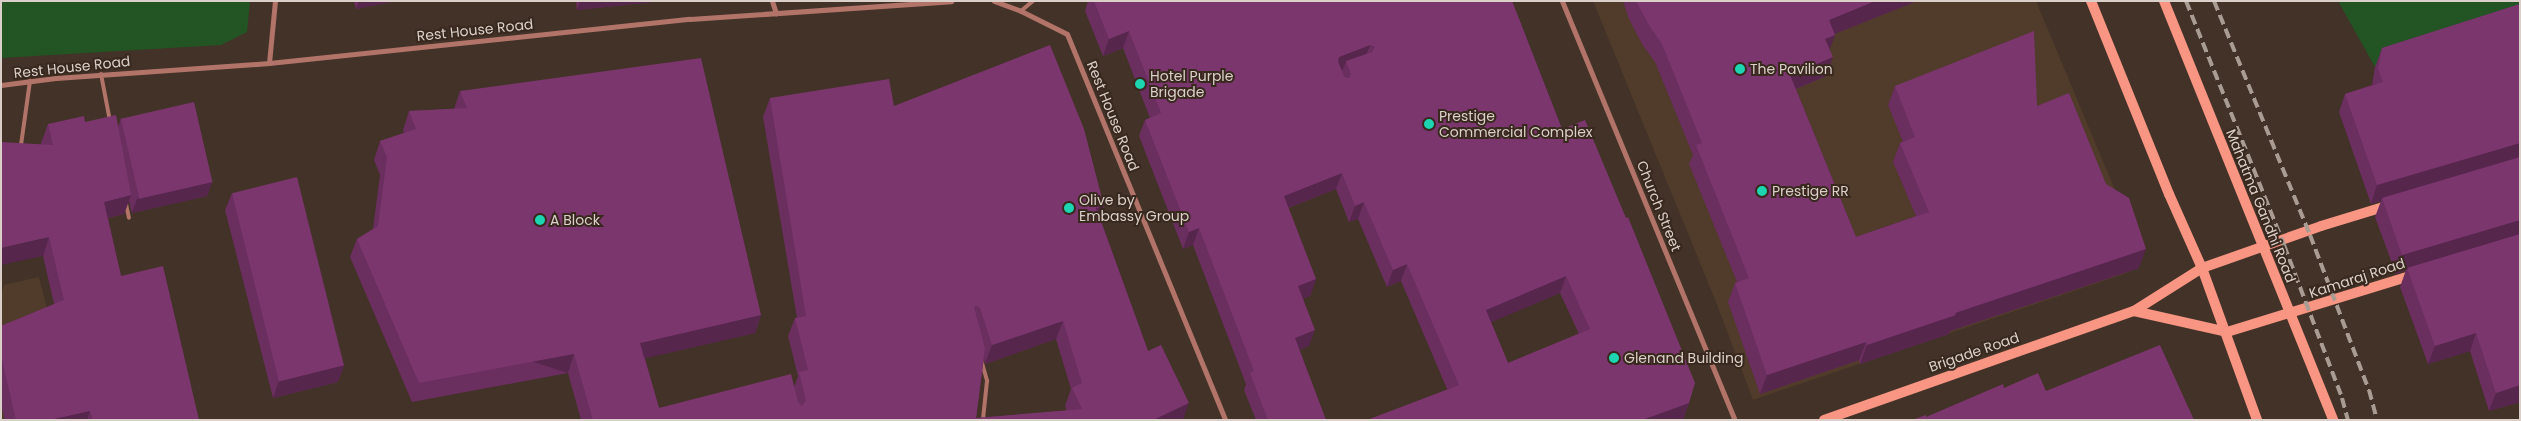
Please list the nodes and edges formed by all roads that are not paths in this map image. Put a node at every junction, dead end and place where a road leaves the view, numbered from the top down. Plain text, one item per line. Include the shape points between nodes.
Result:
1 (276, 1) edge
2 (772, 1) edge
3 (951, 1) edge
4 (994, 1) edge
5 (1033, 1) edge
6 (1562, 1) edge
7 (2091, 1) edge
8 (2164, 1) edge
9 (1021, 11) junction
10 (776, 13) junction
11 (269, 63) junction
12 (101, 74) junction
13 (30, 81) junction
14 (1, 85) edge
15 (111, 127) edge
16 (11, 145) edge
17 (125, 200) edge
18 (2397, 203) edge
19 (128, 218) edge
20 (2264, 247) junction
21 (2202, 268) junction
22 (2424, 271) edge
23 (2134, 311) junction
24 (2289, 314) junction
25 (2227, 332) junction
26 (979, 355) edge
27 (983, 420) edge
28 (1226, 420) edge
29 (1735, 420) edge
30 (1824, 420) edge
31 (2257, 420) edge
32 (2333, 420) edge

1 - 11 street
2 - 10 street
3 - 10 street, Rest House Road
4 - 9 street, Rest House Road
5 - 9 lane
6 - 29 street, Church Street
7 - 21 main road
8 - 20 main road, Mahatma Gandhi Road
9 - 28 street, Rest House Road via 1067,34
10 - 11 street, Rest House Road
11 - 12 street, Rest House Road
12 - 13 street, Rest House Road
12 - 15 lane
13 - 14 street, Rest House Road
13 - 16 lane via 21,145
17 - 19 lane
18 - 20 main road
20 - 21 main road
20 - 24 main road, Mahatma Gandhi Road
21 - 23 main road, Brigade Road
21 - 25 main road
22 - 24 main road, Kamaraj Road
23 - 25 main road
23 - 30 main road, Brigade Road
24 - 25 main road
24 - 32 main road, Mahatma Gandhi Road
25 - 31 main road
26 - 27 lane via 987,382

